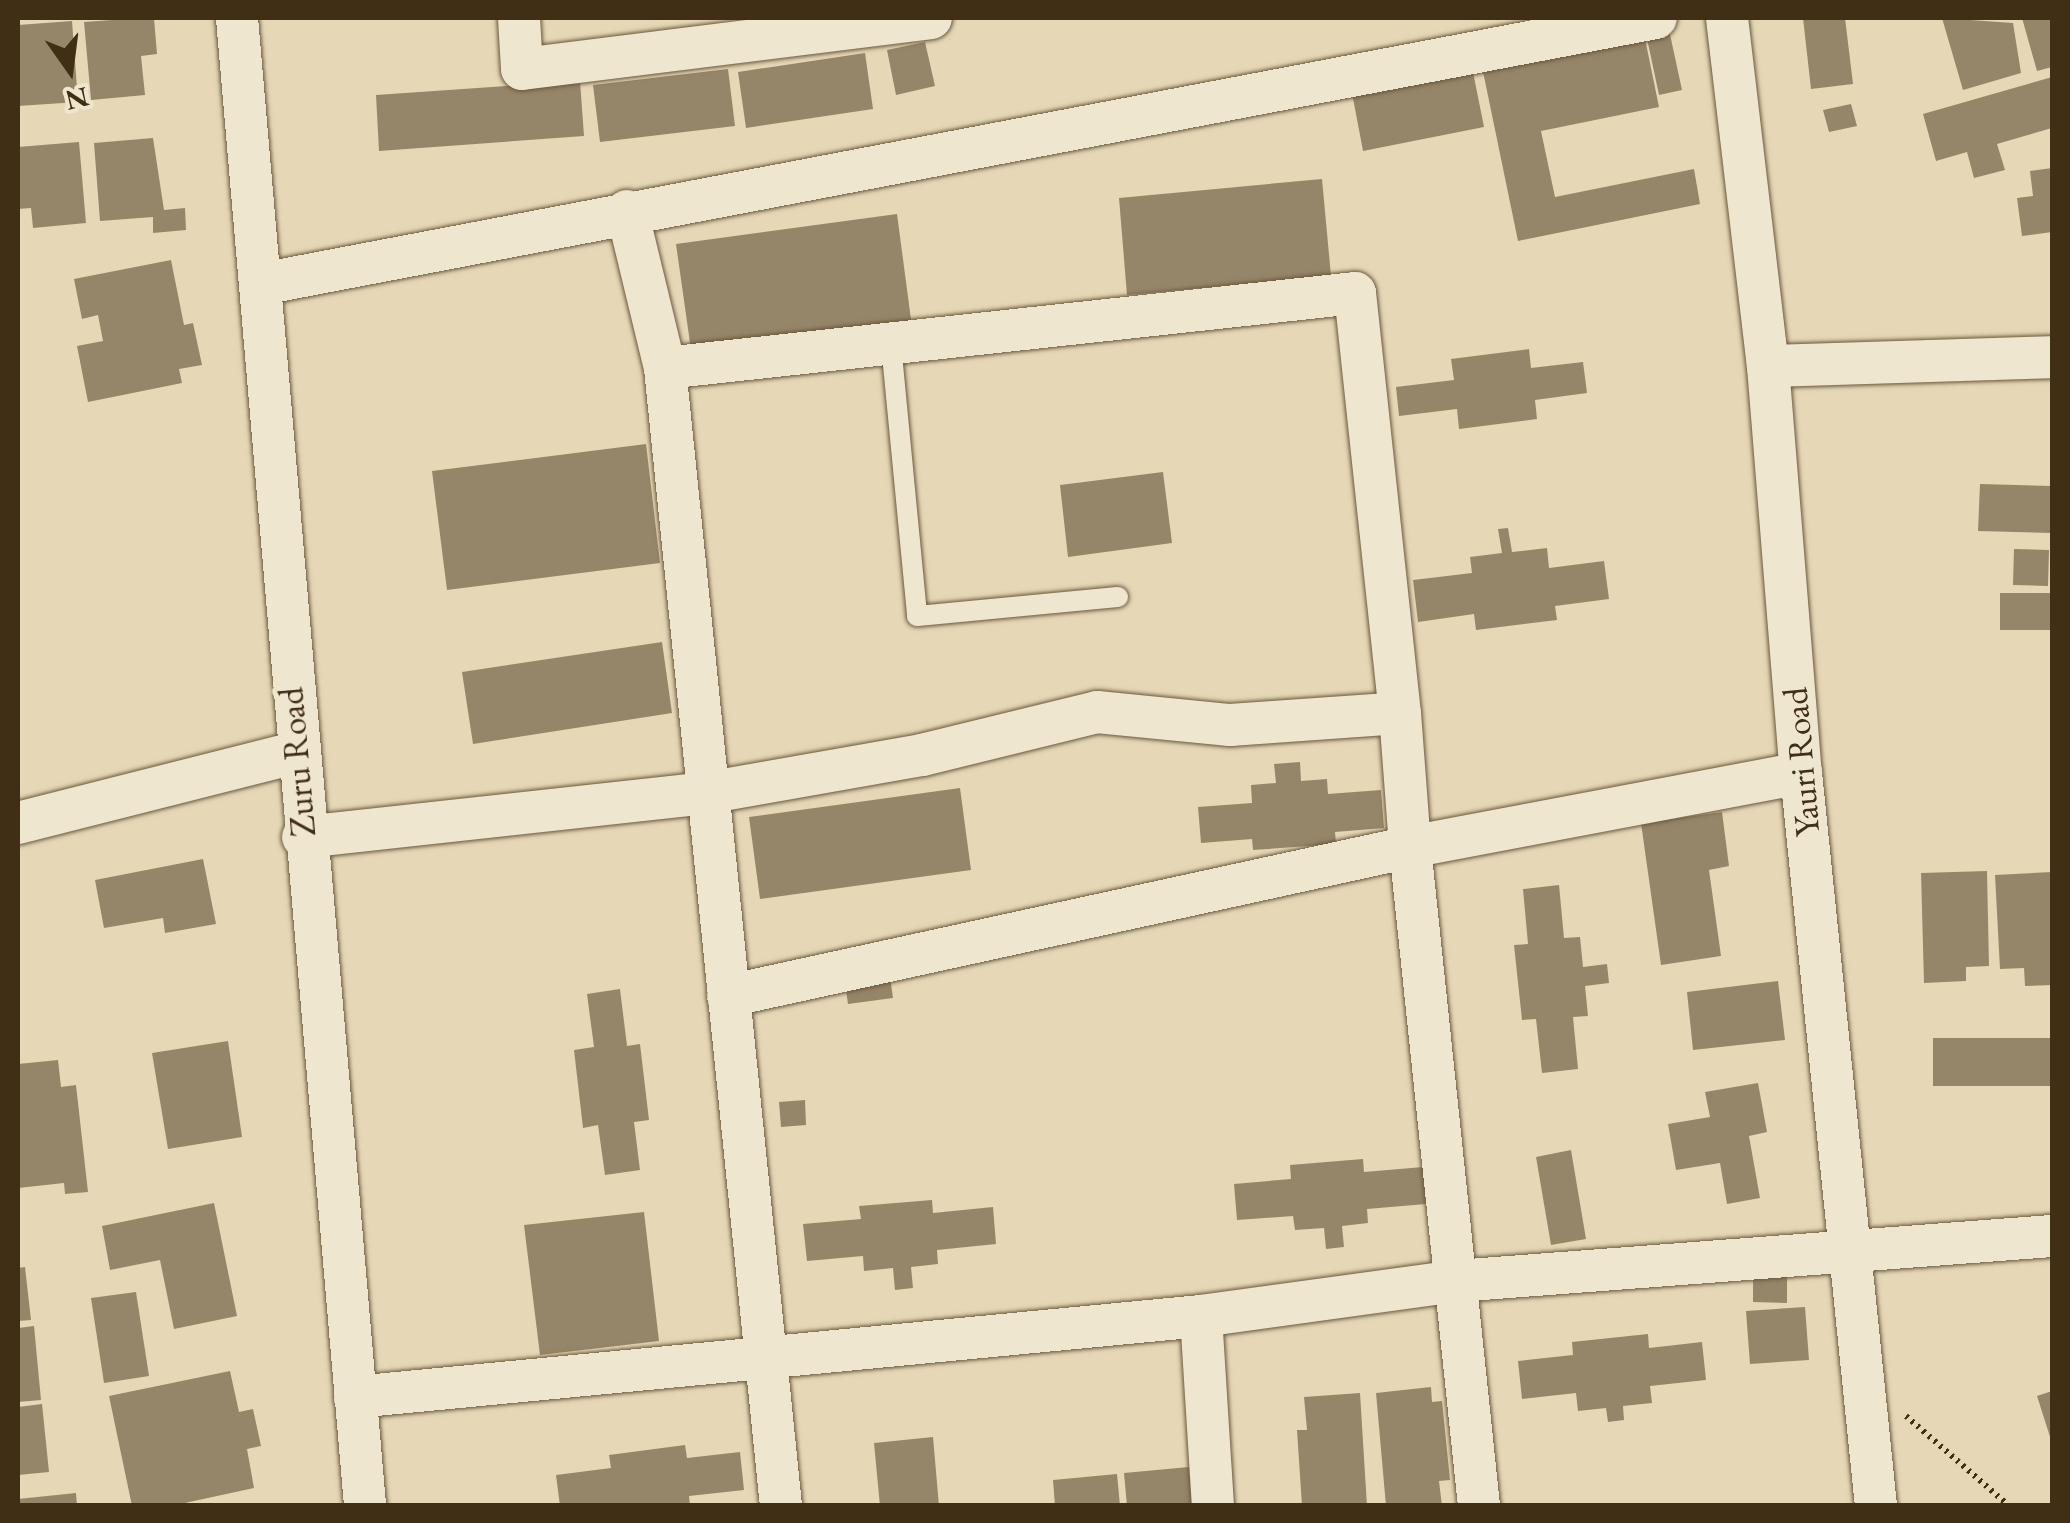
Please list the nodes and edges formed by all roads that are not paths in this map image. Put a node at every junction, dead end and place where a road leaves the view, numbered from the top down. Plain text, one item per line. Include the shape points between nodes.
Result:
1 (237, 18) edge
2 (519, 18) edge
3 (931, 18) edge
4 (1656, 18) edge
5 (1727, 18) edge
6 (627, 211) junction
7 (261, 284) junction
8 (891, 344) junction
9 (2052, 357) edge
10 (1768, 366) junction
11 (666, 368) junction
12 (1118, 597) dead end
13 (1400, 712) junction
14 (295, 753) junction
15 (1801, 773) junction
16 (706, 793) junction
17 (18, 823) edge
18 (303, 837) junction
19 (1410, 847) junction
20 (728, 996) junction
21 (2052, 1236) edge
22 (1854, 1254) junction
23 (1456, 1281) junction
24 (1201, 1316) junction
25 (768, 1358) junction
26 (355, 1398) junction
27 (365, 1506) edge
28 (781, 1506) edge
29 (1213, 1506) edge
30 (1479, 1506) edge
31 (1876, 1506) edge

1 - 7 street, Zuru Road
2 - 3 street via 522,69
4 - 6 street
5 - 10 street, Yauri Road
6 - 7 street
6 - 11 street
7 - 14 street, Zuru Road
8 - 11 street
8 - 12 lane via 916,616
8 - 13 street via 1355,294
9 - 10 street
10 - 15 street, Yauri Road
11 - 16 street
13 - 16 street via 1230,725 1097,712 922,754
13 - 19 street
14 - 17 street
14 - 18 street, Zuru Road
15 - 19 street
15 - 22 street, Yauri Road
16 - 18 street
16 - 20 street
18 - 26 street, Zuru Road
19 - 20 street
19 - 23 street
20 - 25 street
21 - 22 street
22 - 23 street
22 - 31 street, Yauri Road
23 - 24 street
23 - 30 street
24 - 25 street
24 - 29 street
25 - 26 street
25 - 28 street
26 - 27 street, Zuru Road

